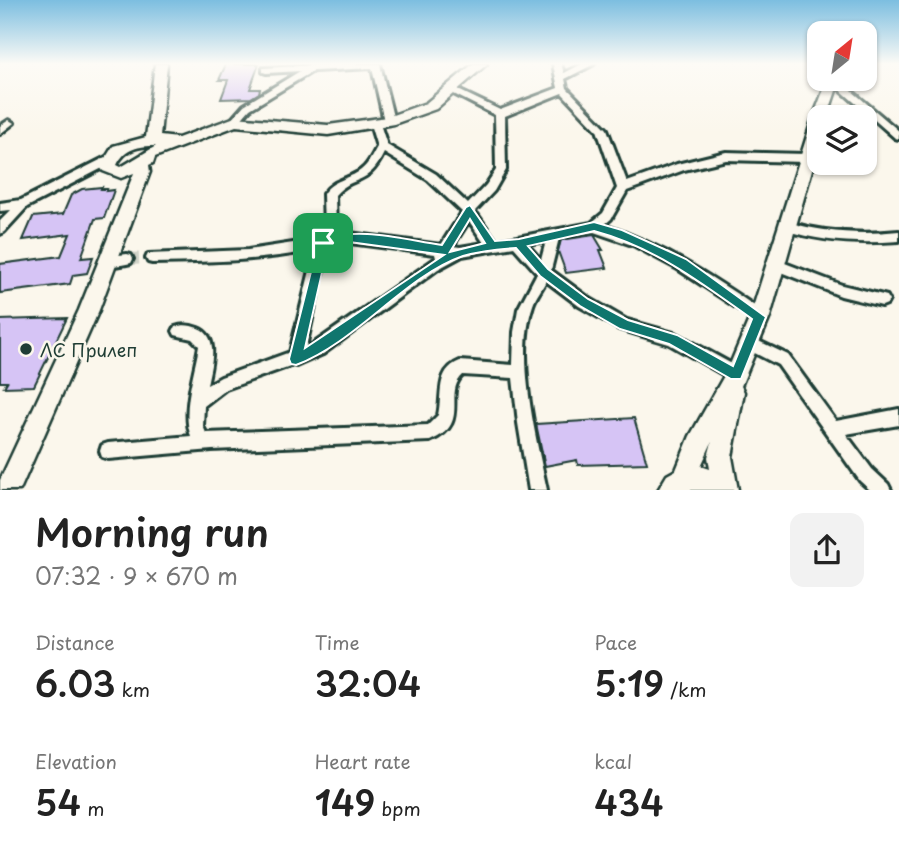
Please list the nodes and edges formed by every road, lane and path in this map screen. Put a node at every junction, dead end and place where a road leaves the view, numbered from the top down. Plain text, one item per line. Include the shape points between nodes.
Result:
1 (159, 87) edge
2 (281, 87) edge
3 (378, 87) edge
4 (455, 87) edge
5 (563, 89) joint
6 (451, 90) junction
7 (848, 91) edge
8 (157, 102) junction
9 (500, 114) junction
10 (235, 121) junction
11 (9, 123) dead end
12 (382, 123) junction
13 (0, 131) edge
14 (899, 136) edge
15 (133, 142) junction
16 (382, 147) junction
17 (149, 153) junction
18 (807, 153) edge
19 (116, 167) junction
20 (807, 167) edge
21 (624, 188) junction
22 (129, 202) junction
23 (23, 204) junction
24 (0, 206) edge
25 (470, 209) junction
26 (594, 227) junction
27 (788, 227) junction
28 (0, 229) edge
29 (554, 235) junction
30 (899, 236) edge
31 (323, 243) junction
32 (519, 244) junction
33 (492, 245) junction
34 (445, 250) junction
35 (460, 252) junction
36 (152, 258) tunnel mouth
37 (434, 265) junction
38 (777, 265) junction
39 (544, 272) junction
40 (882, 300) dead end
41 (760, 317) junction
42 (180, 331) dead end
43 (748, 342) junction
44 (296, 359) junction
45 (520, 372) junction
46 (736, 374) junction
47 (198, 401) junction
48 (899, 417) edge
49 (833, 429) junction
50 (212, 442) junction
51 (108, 451) dead end
52 (673, 487) edge
53 (8, 490) edge
54 (538, 490) edge
55 (724, 490) edge
56 (882, 490) edge

1 - 8 street
2 - 10 street via 247,107
3 - 12 street
4 - 6 street
5 - 9 street
5 - 21 street via 602,129
6 - 9 street
6 - 12 street via 431,106
7 - 14 street
8 - 15 street
8 - 17 street
9 - 25 street via 501,170
10 - 12 street via 304,130
10 - 17 street
11 - 13 street
12 - 16 street
15 - 17 street
15 - 19 street
16 - 25 street via 442,184
16 - 31 street via 375,163 362,175 333,187 330,229
17 - 19 street
17 - 22 street
18 - 21 street via 726,156
19 - 22 street via 130,185
19 - 23 street via 72,180
20 - 27 street
21 - 26 street via 607,216
22 - 53 street via 117,260 89,310
23 - 24 street
23 - 28 street
25 - 33 street
25 - 34 street
26 - 29 street
26 - 41 street via 622,234 682,262
27 - 30 street via 813,235
27 - 38 street
29 - 32 street
29 - 39 street
31 - 34 street via 360,237
31 - 36 street via 249,255
31 - 44 street
32 - 33 street
32 - 39 street
33 - 35 street
34 - 35 street
34 - 37 street
35 - 37 street
37 - 44 street via 318,349
38 - 40 street
38 - 41 street
39 - 45 street via 525,308
39 - 46 street via 584,303 624,325 672,340
41 - 43 street
42 - 47 street via 195,332 206,346
43 - 46 street
43 - 49 street via 783,360
44 - 47 street via 221,384
45 - 50 street via 460,368 452,373 447,382 447,419 430,433
45 - 54 street
46 - 52 street
46 - 55 street via 720,457
47 - 50 street via 195,426 201,440
48 - 49 street
49 - 56 street
50 - 51 street
52 - 55 street via 707,479

